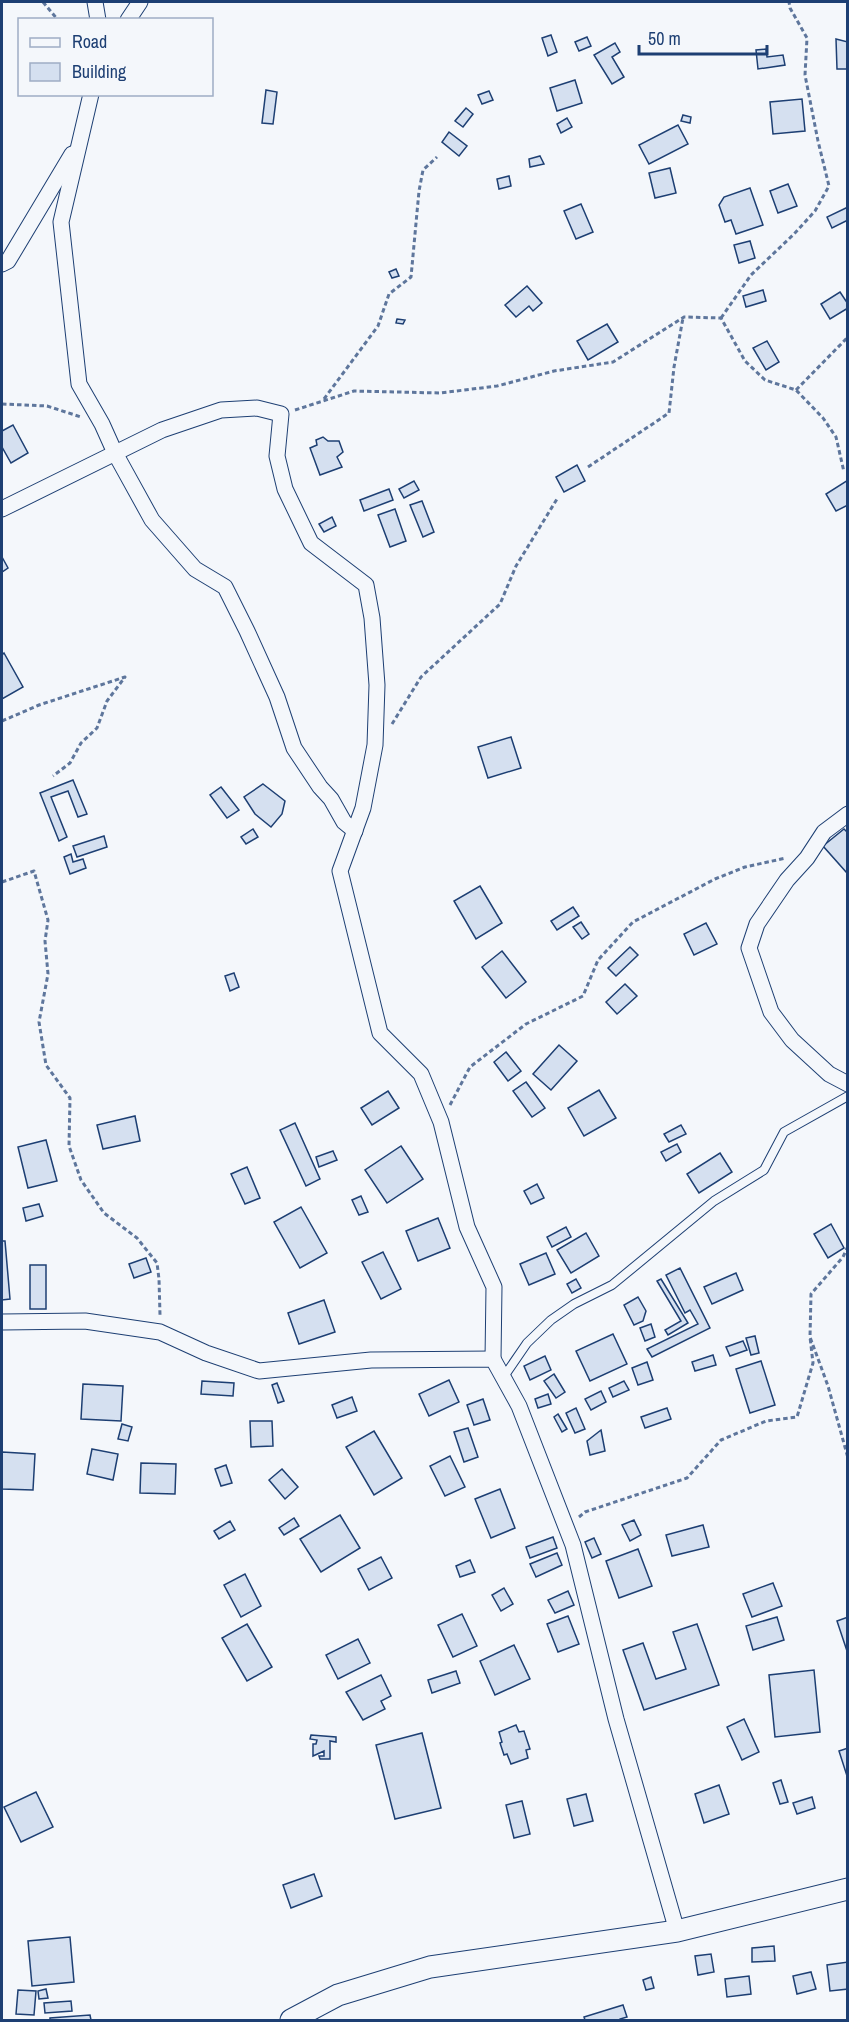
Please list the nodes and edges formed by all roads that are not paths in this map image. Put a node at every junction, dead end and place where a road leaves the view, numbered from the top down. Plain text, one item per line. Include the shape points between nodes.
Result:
1 (95, 2) edge
2 (140, 2) edge
3 (98, 18) edge
4 (129, 18) edge
5 (91, 96) edge
6 (81, 136) junction
7 (2, 264) edge
8 (115, 453) junction
9 (2, 509) edge
10 (848, 814) edge
11 (355, 831) junction
12 (848, 1084) edge
13 (848, 1096) edge
14 (2, 1322) edge
15 (493, 1359) junction
16 (503, 1378) junction
17 (848, 1889) edge
18 (677, 1931) junction
19 (291, 2020) edge

1 - 3 street
2 - 4 street
5 - 6 street
6 - 7 street via 8,261
6 - 8 street via 61,222 79,384
8 - 9 street
8 - 11 street via 152,520 195,569 225,587 277,697 294,748 344,822
8 - 11 street via 162,430 221,410 257,408 281,414 277,456 285,489 311,543 366,585 372,618 377,685 375,745
10 - 12 street via 824,832 787,880 758,924 749,948 771,1012 792,1040 829,1074
11 - 15 street via 340,871 380,1033 421,1074 441,1122 467,1227 494,1287
13 - 16 lane via 784,1132 764,1170 714,1201 612,1285 551,1320 526,1343
14 - 15 street via 85,1321 160,1332 259,1371 371,1360
15 - 16 street
16 - 18 street via 519,1406 573,1545 616,1719
17 - 18 main road
18 - 19 main road via 429,1967 338,1995

